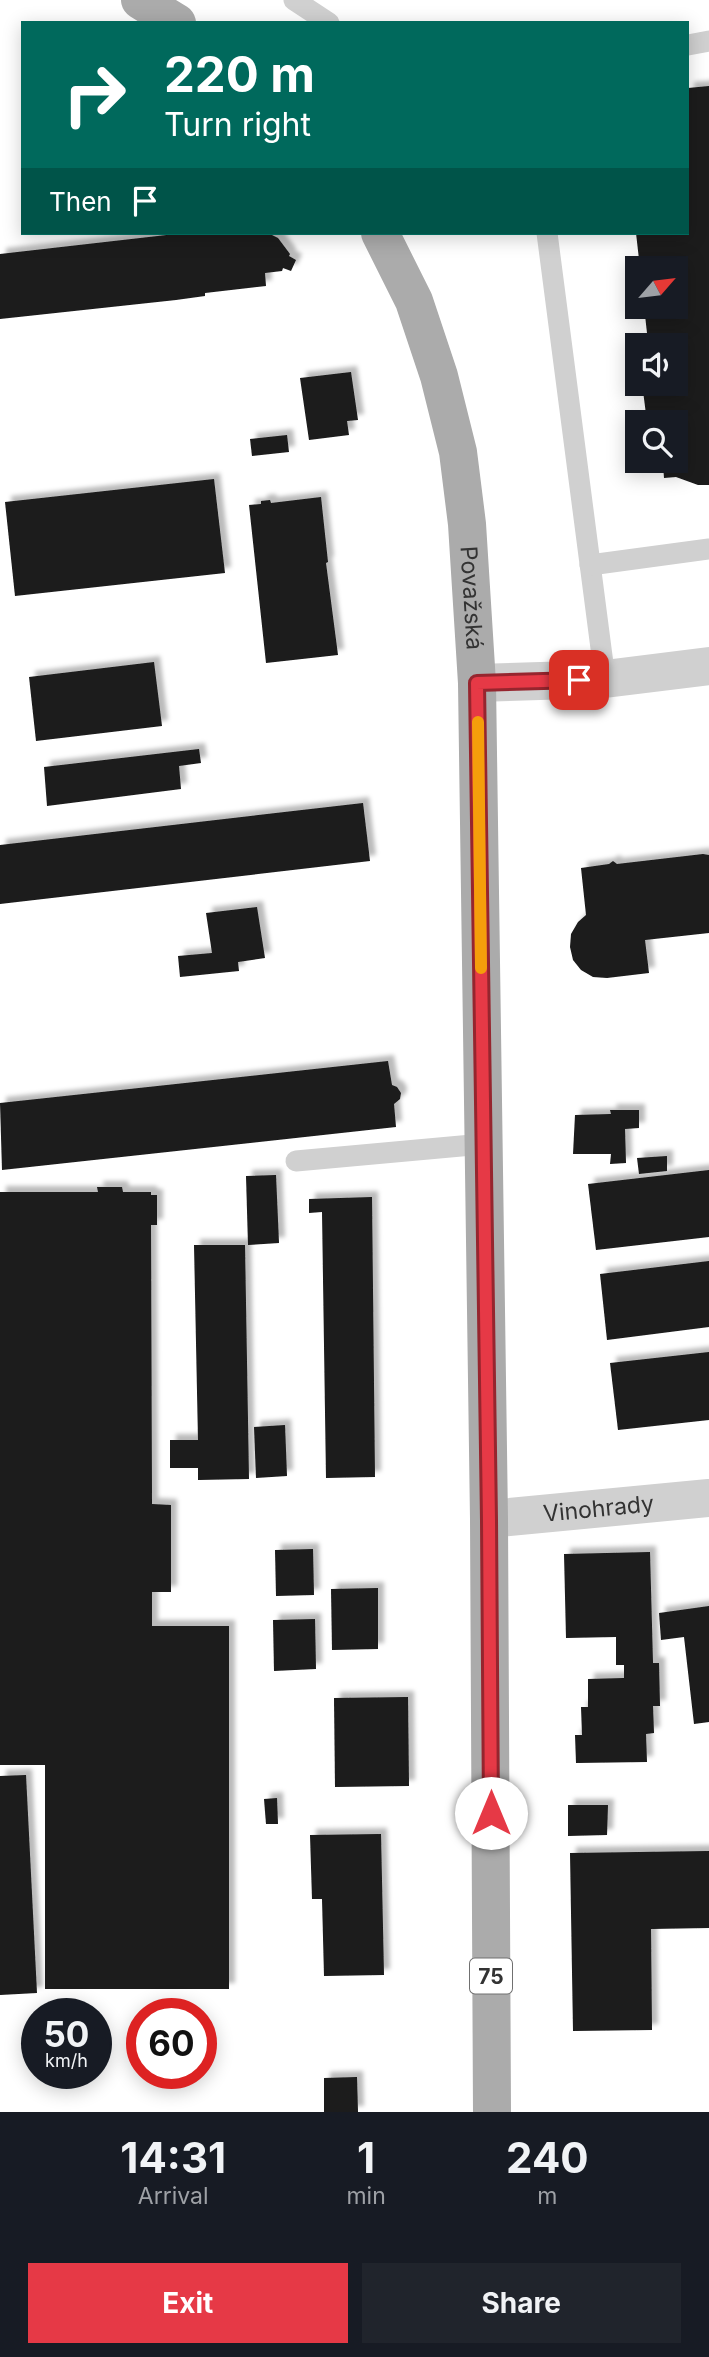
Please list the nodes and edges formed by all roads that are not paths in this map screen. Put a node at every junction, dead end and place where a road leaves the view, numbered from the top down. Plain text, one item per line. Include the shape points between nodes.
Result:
1 (139, 0) edge
2 (294, 0) edge
3 (174, 21) edge
4 (326, 21) edge
5 (709, 41) edge
6 (689, 45) edge
7 (381, 235) edge
8 (547, 235) edge
9 (709, 549) edge
10 (590, 565) junction
11 (709, 666) edge
12 (605, 679) junction
13 (477, 683) junction
14 (483, 1144) junction
15 (296, 1161) dead end
16 (709, 1498) edge
17 (489, 1520) junction
18 (492, 2112) edge

1 - 3 main road
2 - 4 lane
5 - 6 lane
7 - 13 main road, Považská / 75 via 414,301 458,452
8 - 10 lane
9 - 10 lane
10 - 12 lane
11 - 12 street
12 - 13 street
13 - 14 main road, Považská / 75
14 - 15 lane
14 - 17 main road, Považská / 75
16 - 17 street, Vinohrady
17 - 18 main road, Považská / 75

